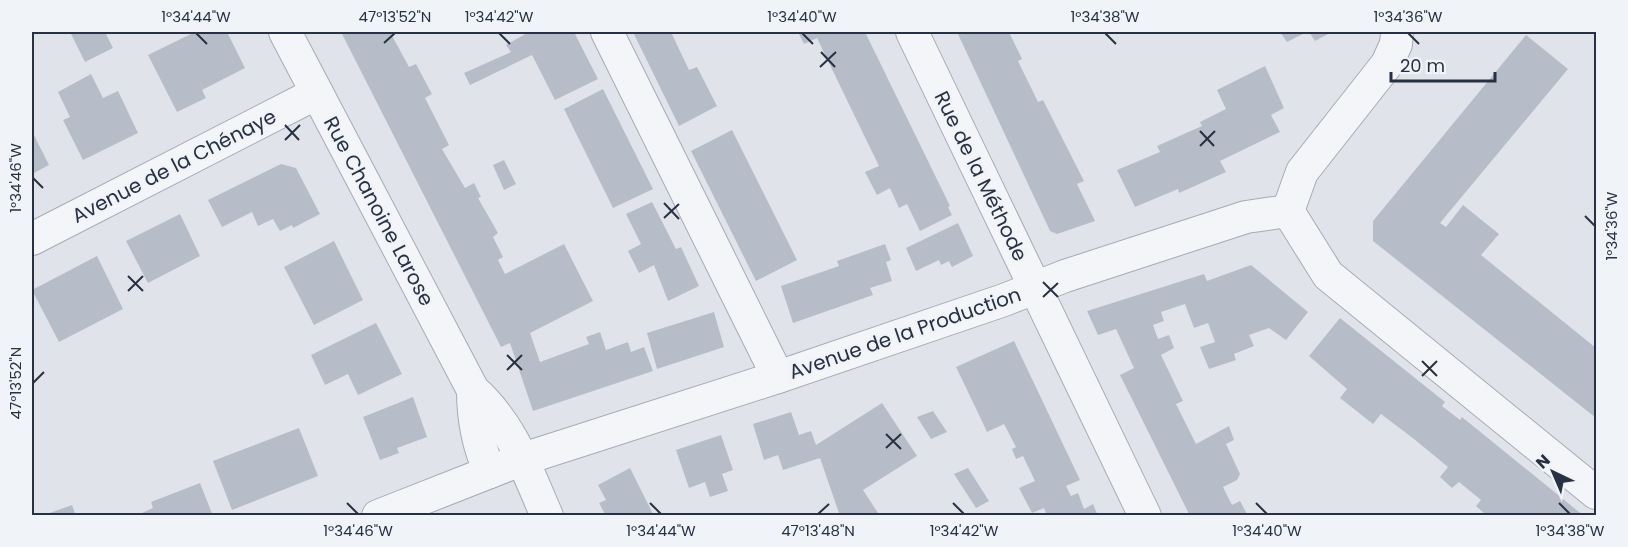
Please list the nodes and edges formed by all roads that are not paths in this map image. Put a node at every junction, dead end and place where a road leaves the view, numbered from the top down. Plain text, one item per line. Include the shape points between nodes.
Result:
1 (285, 32) edge
2 (607, 32) edge
3 (912, 32) edge
4 (1397, 32) edge
5 (317, 93) junction
6 (1288, 211) junction
7 (32, 239) edge
8 (1035, 288) junction
9 (778, 377) junction
10 (473, 390) junction
11 (523, 459) junction
12 (490, 472) junction
13 (1596, 493) edge
14 (378, 516) edge
15 (547, 516) edge
16 (1145, 516) edge

1 - 5 street, Rue Chanoine Larose
2 - 9 street
3 - 8 street, Rue de la Méthode
4 - 6 street via 1387,64 1302,172
5 - 7 street, Avenue de la Chénaye
5 - 10 street, Rue Chanoine Larose
6 - 8 street, Avenue de la Production via 1246,216
6 - 13 street via 1328,275
8 - 9 street, Avenue de la Production
8 - 16 street, Rue de la Méthode
9 - 11 street, Avenue de la Production
10 - 11 street, Rue Chanoine Larose via 517,443
10 - 12 street, Rue Chanoine Larose via 479,441
11 - 12 street, Avenue de la Production
11 - 15 street, Rue Chanoine Larose
12 - 14 street, Avenue de la Production

